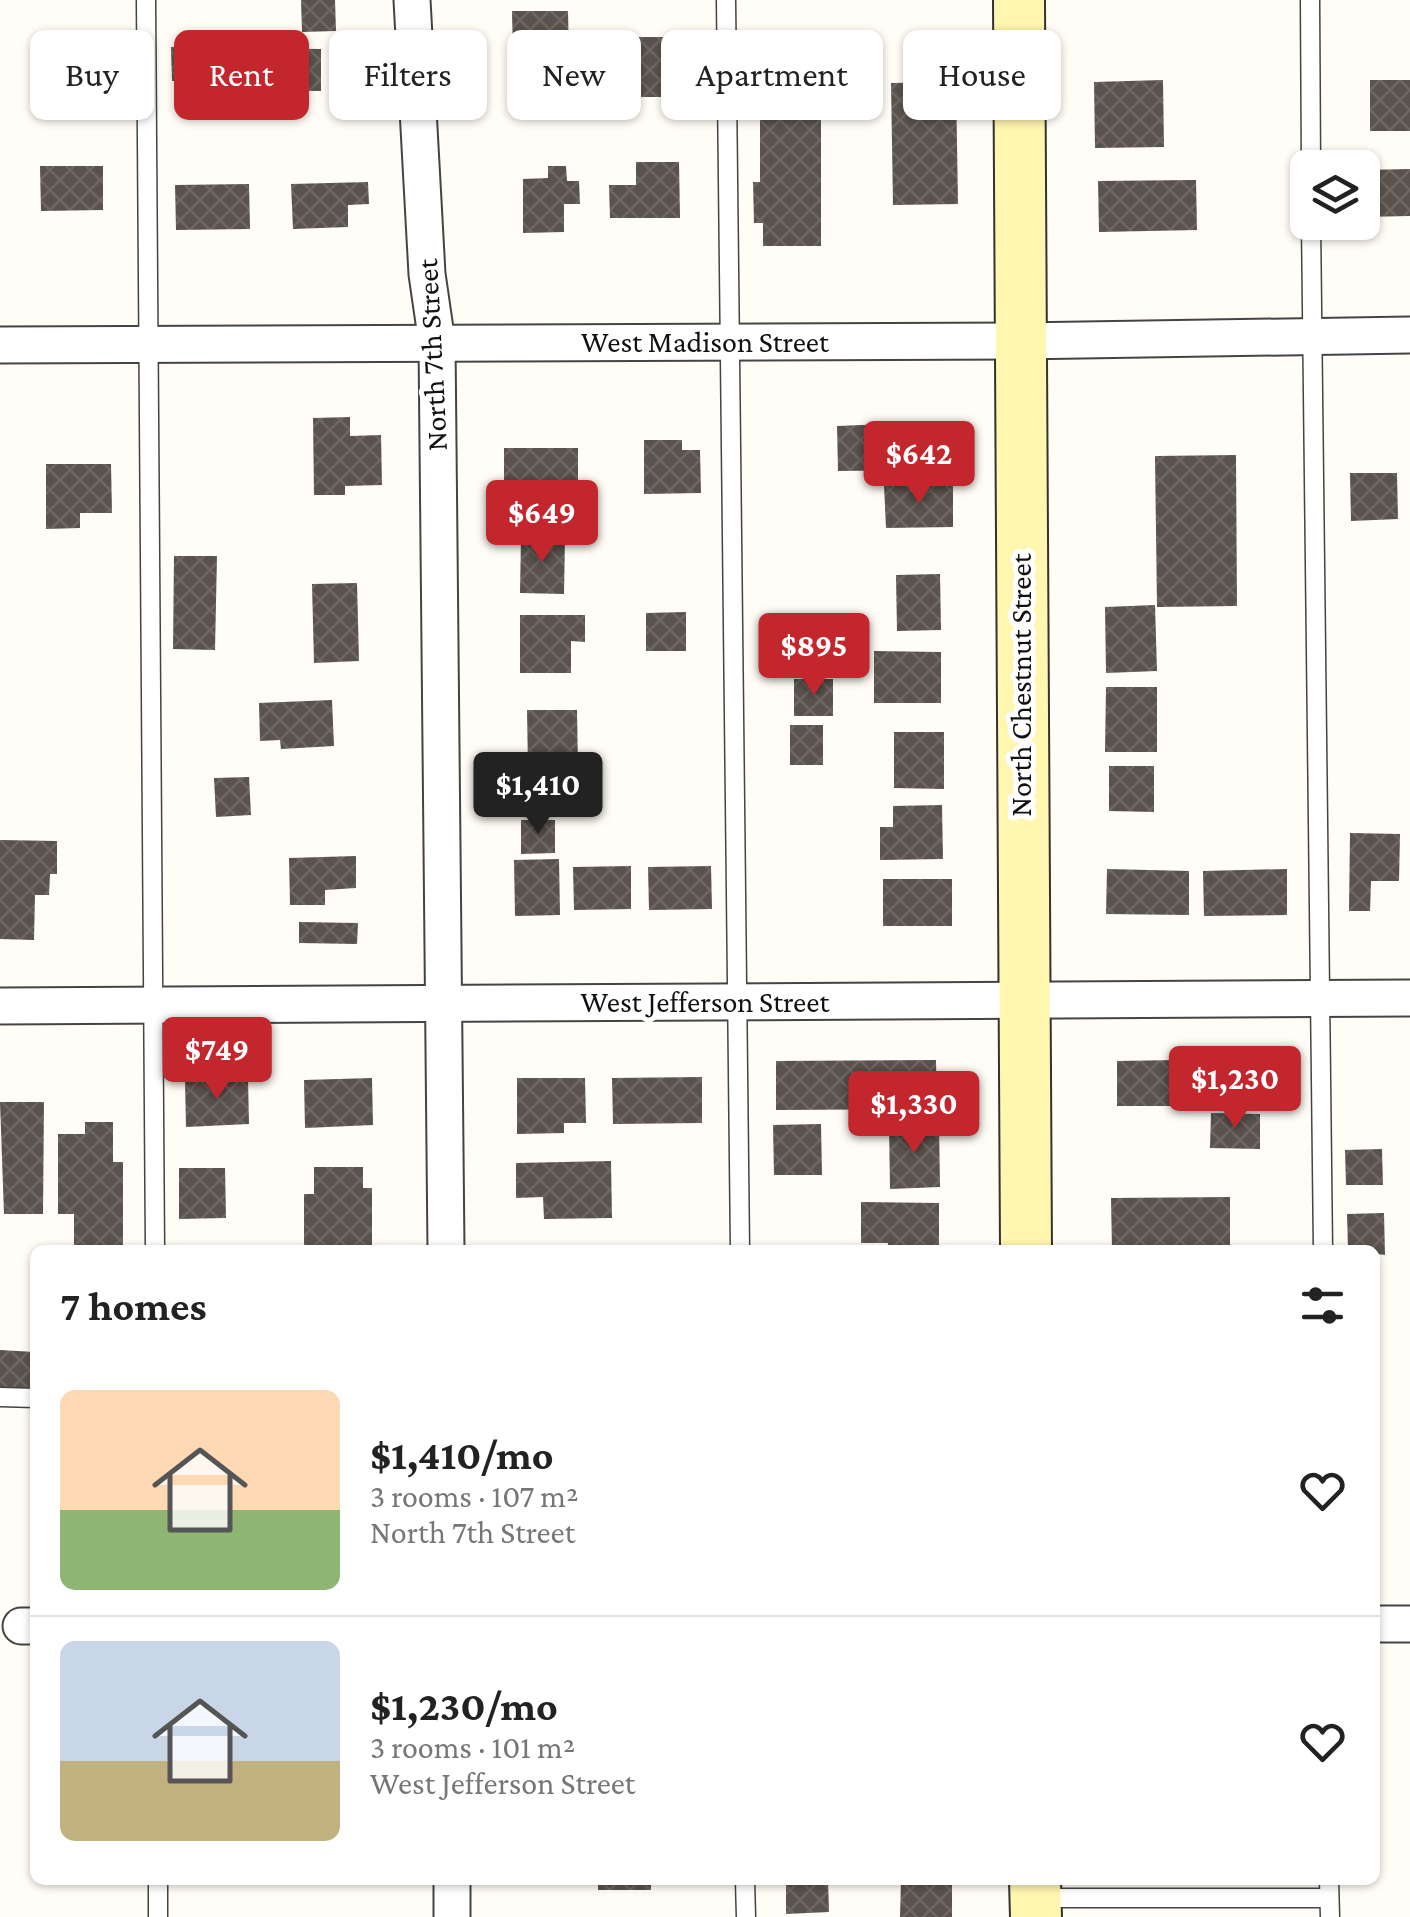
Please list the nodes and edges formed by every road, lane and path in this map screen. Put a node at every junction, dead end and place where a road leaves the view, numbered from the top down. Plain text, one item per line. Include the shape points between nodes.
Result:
1 (146, 0) edge
2 (412, 0) edge
3 (726, 0) edge
4 (1019, 0) edge
5 (1310, 0) edge
6 (1311, 150) edge
7 (1311, 240) edge
8 (1410, 334) edge
9 (1311, 336) junction
10 (1018, 341) junction
11 (728, 342) junction
12 (437, 343) junction
13 (146, 344) junction
14 (0, 345) edge
15 (1321, 998) junction
16 (1410, 998) edge
17 (1024, 1001) junction
18 (738, 1002) junction
19 (442, 1004) junction
20 (152, 1005) junction
21 (0, 1006) edge
22 (155, 1245) edge
23 (446, 1245) edge
24 (740, 1245) edge
25 (1026, 1245) edge
26 (1323, 1245) edge
27 (0, 1398) edge
28 (30, 1398) edge
29 (1380, 1624) edge
30 (1410, 1624) edge
31 (158, 1885) edge
32 (452, 1885) edge
33 (746, 1885) edge
34 (1035, 1898) edge
35 (1329, 1898) edge
36 (158, 1917) edge
37 (452, 1917) edge
38 (746, 1917) edge

1 - 13 lane
2 - 12 street, North 7th Street
3 - 11 lane
4 - 10 main road, North Chestnut Street
5 - 6 lane
7 - 9 lane
8 - 9 street, West Madison Street
9 - 10 street, West Madison Street
9 - 15 lane
10 - 11 street, West Madison Street
10 - 17 main road, North Chestnut Street
11 - 12 street, West Madison Street
11 - 18 lane
12 - 13 street, West Madison Street
12 - 19 street, North 7th Street
13 - 14 street, West Madison Street
13 - 20 lane
15 - 16 street, West Jefferson Street
15 - 17 street, West Jefferson Street
15 - 26 lane
17 - 18 street, West Jefferson Street
17 - 25 main road, North Chestnut Street
18 - 19 street, West Jefferson Street
18 - 24 lane
19 - 20 street, West Jefferson Street
19 - 23 street, North 7th Street
20 - 21 street, West Jefferson Street
20 - 22 lane
27 - 28 lane
29 - 30 street
31 - 36 lane
32 - 37 street
33 - 38 lane
34 - 35 lane

